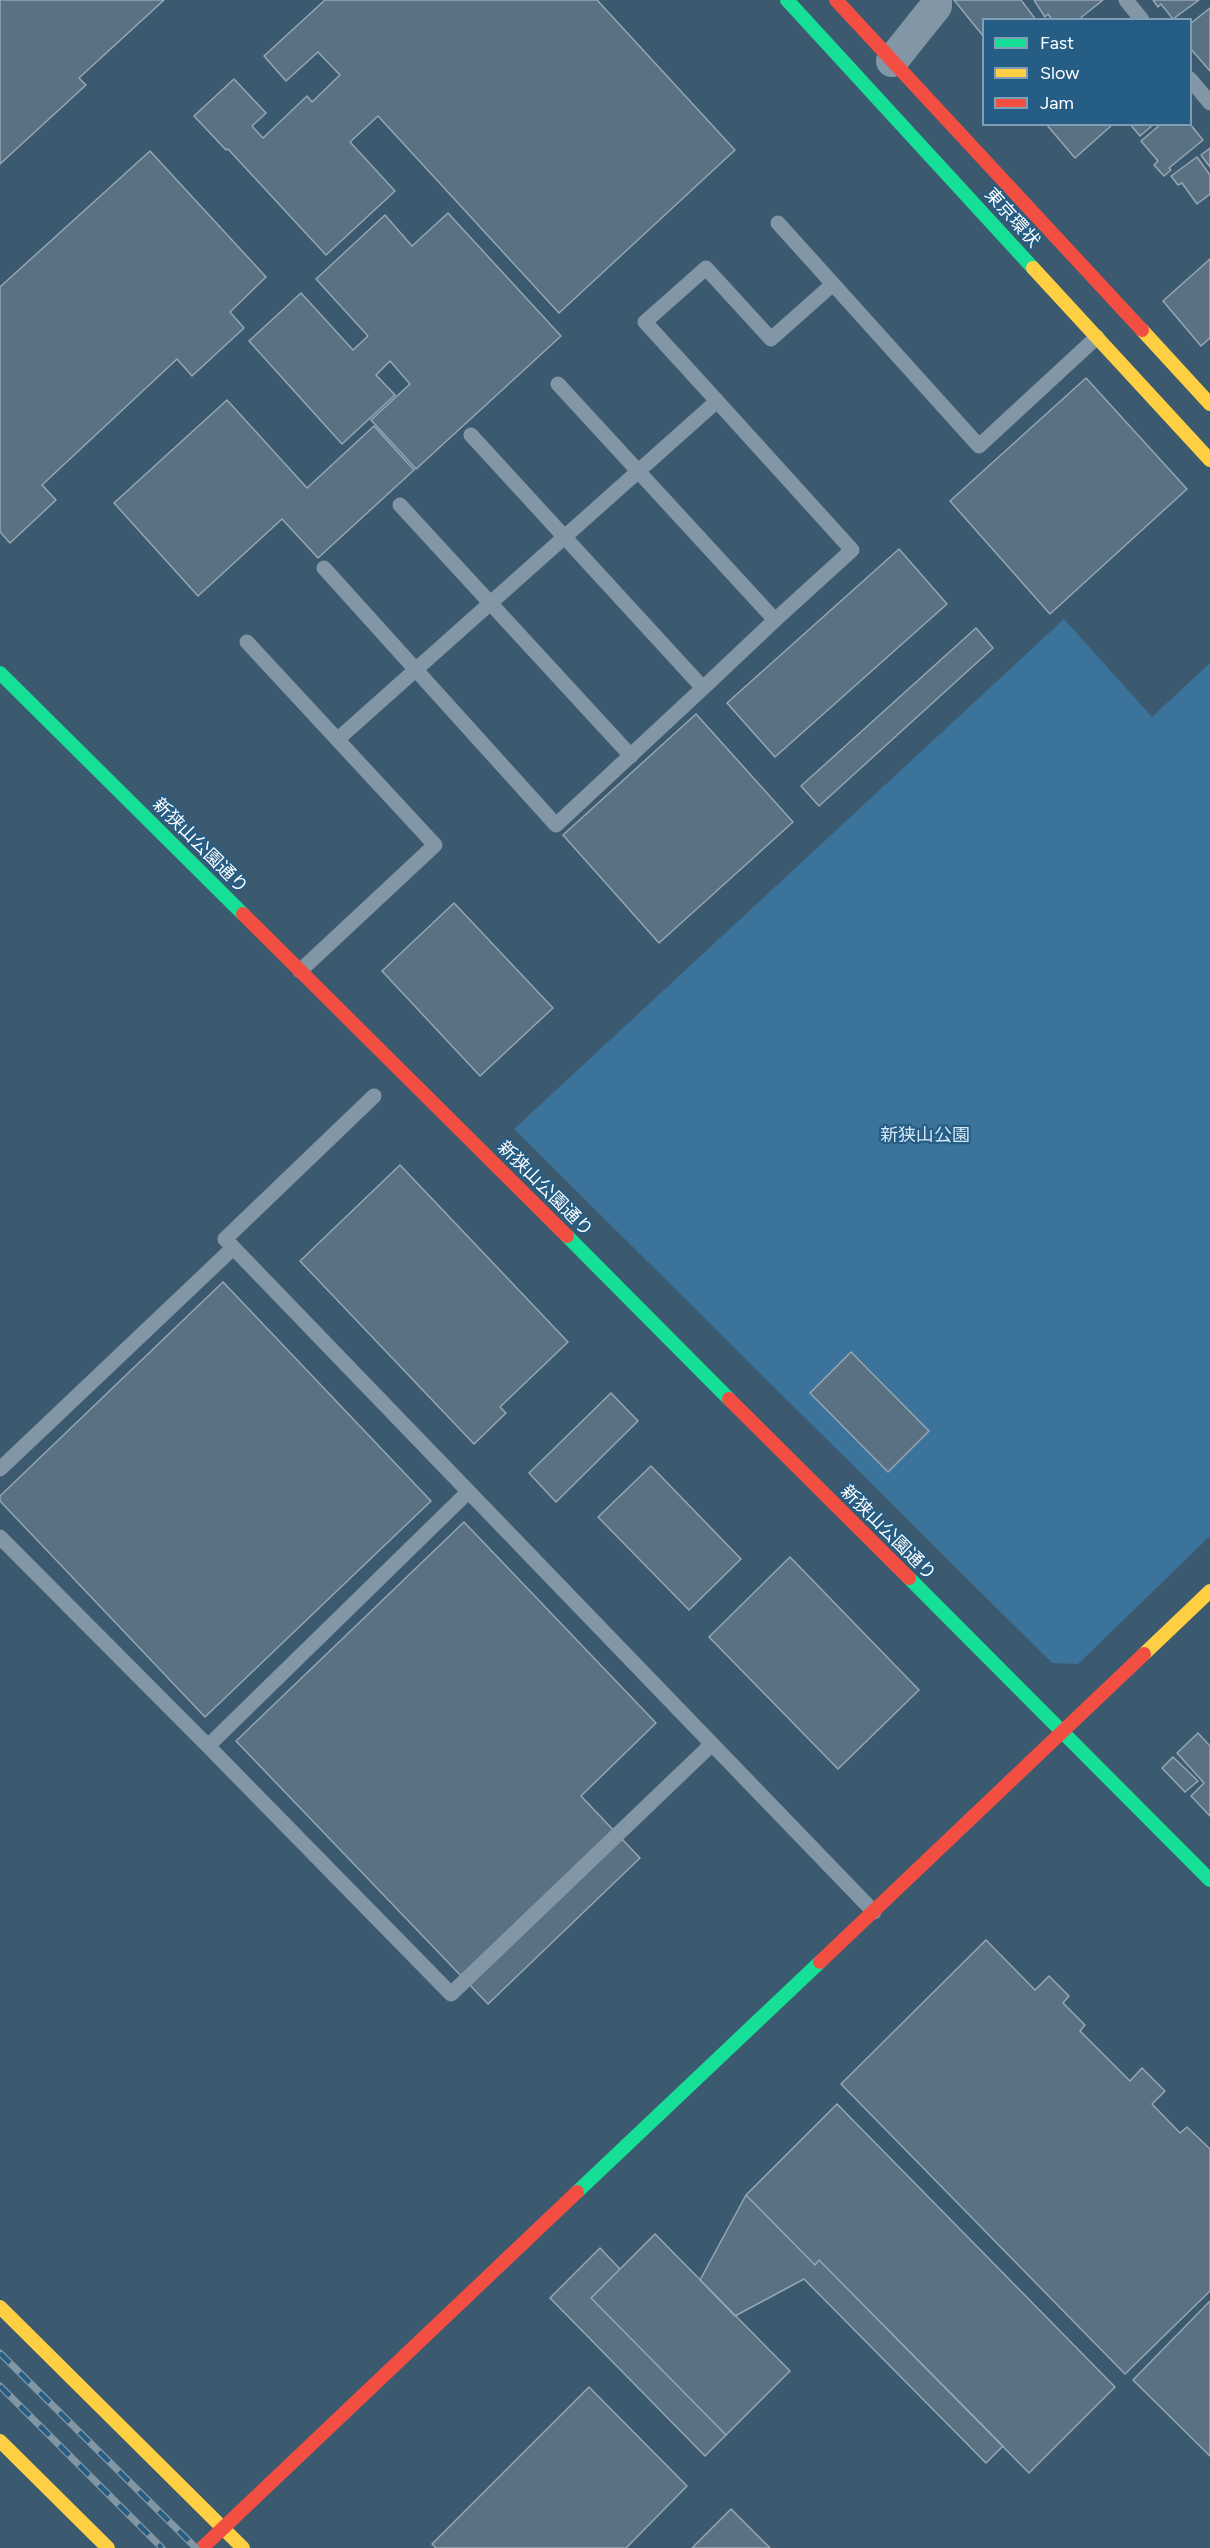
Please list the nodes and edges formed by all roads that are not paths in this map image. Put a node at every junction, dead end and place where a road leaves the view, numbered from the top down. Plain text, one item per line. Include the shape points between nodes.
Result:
1 (787, 0) edge
2 (837, 0) edge
3 (936, 0) edge
4 (1126, 0) edge
5 (1140, 18) edge
6 (892, 61) junction
7 (1192, 80) edge
8 (1210, 103) edge
9 (778, 223) dead end
10 (833, 284) junction
11 (1097, 336) junction
12 (558, 384) dead end
13 (717, 401) junction
14 (1210, 404) edge
15 (471, 435) dead end
16 (1210, 460) edge
17 (638, 472) junction
18 (400, 505) dead end
19 (565, 538) junction
20 (324, 568) dead end
21 (492, 604) junction
22 (775, 620) junction
23 (247, 642) dead end
24 (415, 670) junction
25 (0, 673) edge
26 (703, 688) junction
27 (338, 739) junction
28 (631, 756) junction
29 (300, 971) junction
30 (374, 1096) dead end
31 (233, 1248) junction
32 (0, 1469) edge
33 (468, 1492) junction
34 (0, 1537) edge
35 (1210, 1591) edge
36 (1062, 1734) junction
37 (712, 1744) junction
38 (208, 1746) junction
39 (1210, 1881) edge
40 (874, 1912) junction
41 (0, 2307) edge
42 (0, 2441) edge
43 (222, 2527) junction
44 (108, 2548) edge
45 (202, 2548) edge
46 (243, 2548) edge

1 - 11 main road, 東京環状
2 - 6 main road, 東京環状
3 - 6 street via 936,6
4 - 5 lane
6 - 14 main road, 東京環状
7 - 8 lane
9 - 10 lane
10 - 11 lane via 979,446
10 - 13 lane via 771,339 706,268 645,322
11 - 16 main road, 東京環状
12 - 17 lane
13 - 17 lane
13 - 22 lane via 852,550
15 - 19 lane
17 - 19 lane
17 - 22 lane
18 - 21 lane
19 - 21 lane
19 - 26 lane
20 - 24 lane
21 - 24 lane
21 - 28 lane
22 - 26 lane
23 - 27 lane
24 - 27 lane
24 - 28 lane via 556,825
25 - 29 main road, 新狭山公園通り
26 - 28 lane
27 - 29 lane via 435,845
29 - 36 main road, 新狭山公園通り
30 - 31 lane via 225,1239
31 - 32 lane
31 - 33 lane
33 - 37 lane
33 - 38 lane
34 - 38 lane
35 - 36 main road
36 - 39 main road, 新狭山公園通り
36 - 40 main road
37 - 38 lane via 451,1995
37 - 40 lane
40 - 43 main road
41 - 43 main road
42 - 44 main road
43 - 45 main road
43 - 46 main road

